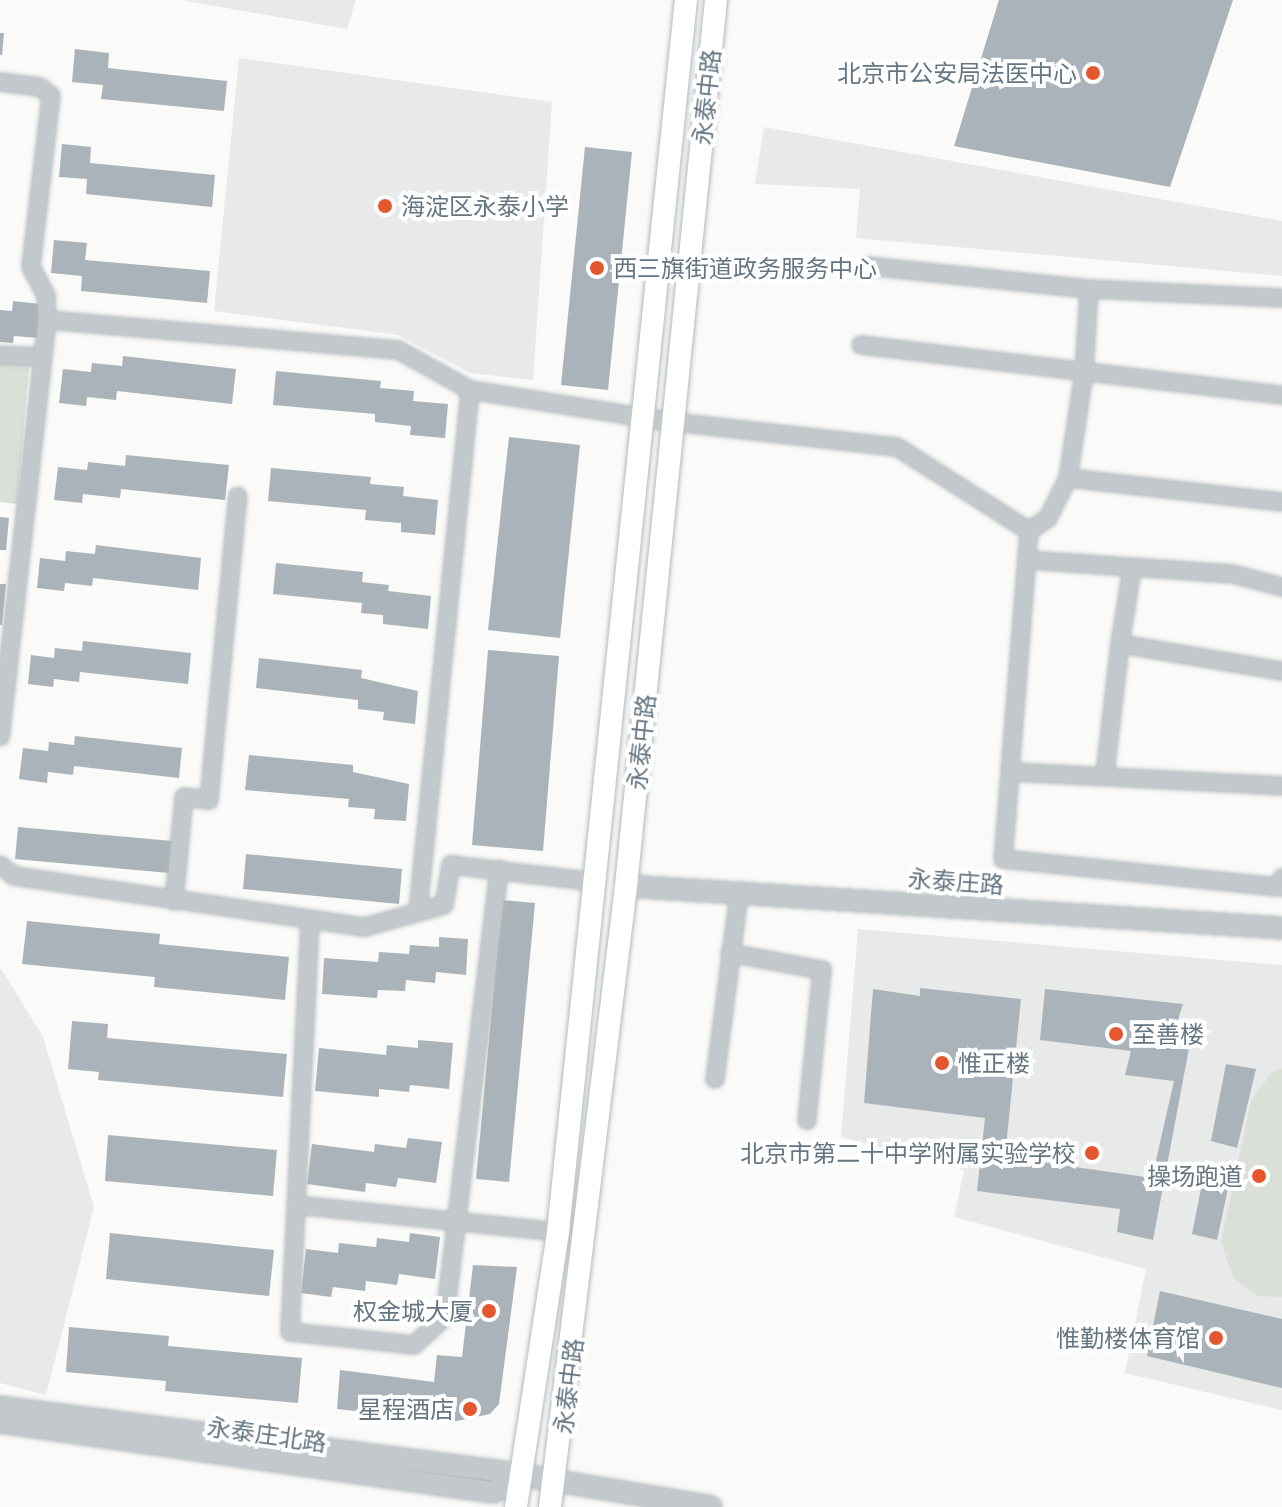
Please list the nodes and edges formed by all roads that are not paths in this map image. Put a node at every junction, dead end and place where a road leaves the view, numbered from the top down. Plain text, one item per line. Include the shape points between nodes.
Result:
1 (686, 0) edge
2 (716, 0) edge
3 (0, 82) edge
4 (867, 266) dead end
5 (1089, 289) junction
6 (1282, 298) edge
7 (47, 320) junction
8 (861, 345) dead end
9 (0, 355) edge
10 (43, 357) junction
11 (1084, 374) junction
12 (470, 390) junction
13 (1282, 395) edge
14 (644, 416) junction
15 (673, 422) junction
16 (1068, 478) junction
17 (238, 496) dead end
18 (1282, 502) edge
19 (1029, 531) junction
20 (1027, 560) junction
21 (1132, 569) junction
22 (1282, 587) edge
23 (1120, 644) junction
24 (1282, 671) edge
25 (0, 736) edge
26 (1010, 772) junction
27 (1105, 774) junction
28 (1282, 786) edge
29 (0, 865) edge
30 (499, 869) junction
31 (1282, 878) edge
32 (596, 882) junction
33 (626, 886) junction
34 (739, 893) junction
35 (174, 901) junction
36 (418, 912) junction
37 (310, 922) junction
38 (1282, 928) edge
39 (730, 953) junction
40 (715, 1079) dead end
41 (807, 1120) dead end
42 (297, 1205) junction
43 (459, 1220) junction
44 (558, 1232) junction
45 (0, 1407) edge
46 (0, 1422) edge
47 (525, 1477) junction
48 (557, 1482) junction
49 (516, 1507) edge
50 (550, 1507) edge
51 (711, 1507) edge

1 - 14 main road, 永泰中路
2 - 15 main road, 永泰中路
3 - 7 street via 40,87 51,96 31,267 46,295
4 - 5 street
5 - 6 street
5 - 11 street
7 - 10 street
7 - 12 street via 398,350
8 - 11 street
9 - 10 street
10 - 25 street
11 - 13 street
11 - 16 street
12 - 14 street
12 - 36 street
14 - 15 street
14 - 32 main road, 永泰中路
15 - 19 street via 897,447
15 - 33 main road, 永泰中路
16 - 18 street
16 - 19 street via 1048,518
17 - 35 street via 209,800 184,797
19 - 20 street
20 - 21 street
20 - 26 street
21 - 22 street via 1233,574
21 - 23 street
23 - 24 street
23 - 27 street
26 - 27 street
26 - 31 street via 1003,859 1281,887
27 - 28 street
29 - 35 street via 14,876
30 - 32 street
30 - 36 street via 451,865 444,905
30 - 43 street
32 - 44 main road, 永泰中路
33 - 34 street, 永泰庄路
33 - 48 main road, 永泰中路
34 - 38 street, 永泰庄路
34 - 39 street
35 - 37 street
36 - 37 street via 365,927
37 - 42 street
39 - 40 street
39 - 41 street via 822,970
42 - 43 street
42 - 43 street via 290,1332 414,1345 445,1317
43 - 44 street
44 - 47 main road, 永泰中路
45 - 47 street, 永泰庄北路
46 - 47 street, 永泰庄北路 via 493,1492
47 - 48 street, 永泰庄北路
47 - 49 main road, 永泰中路
48 - 50 main road, 永泰中路
48 - 51 street, 永泰庄北路

